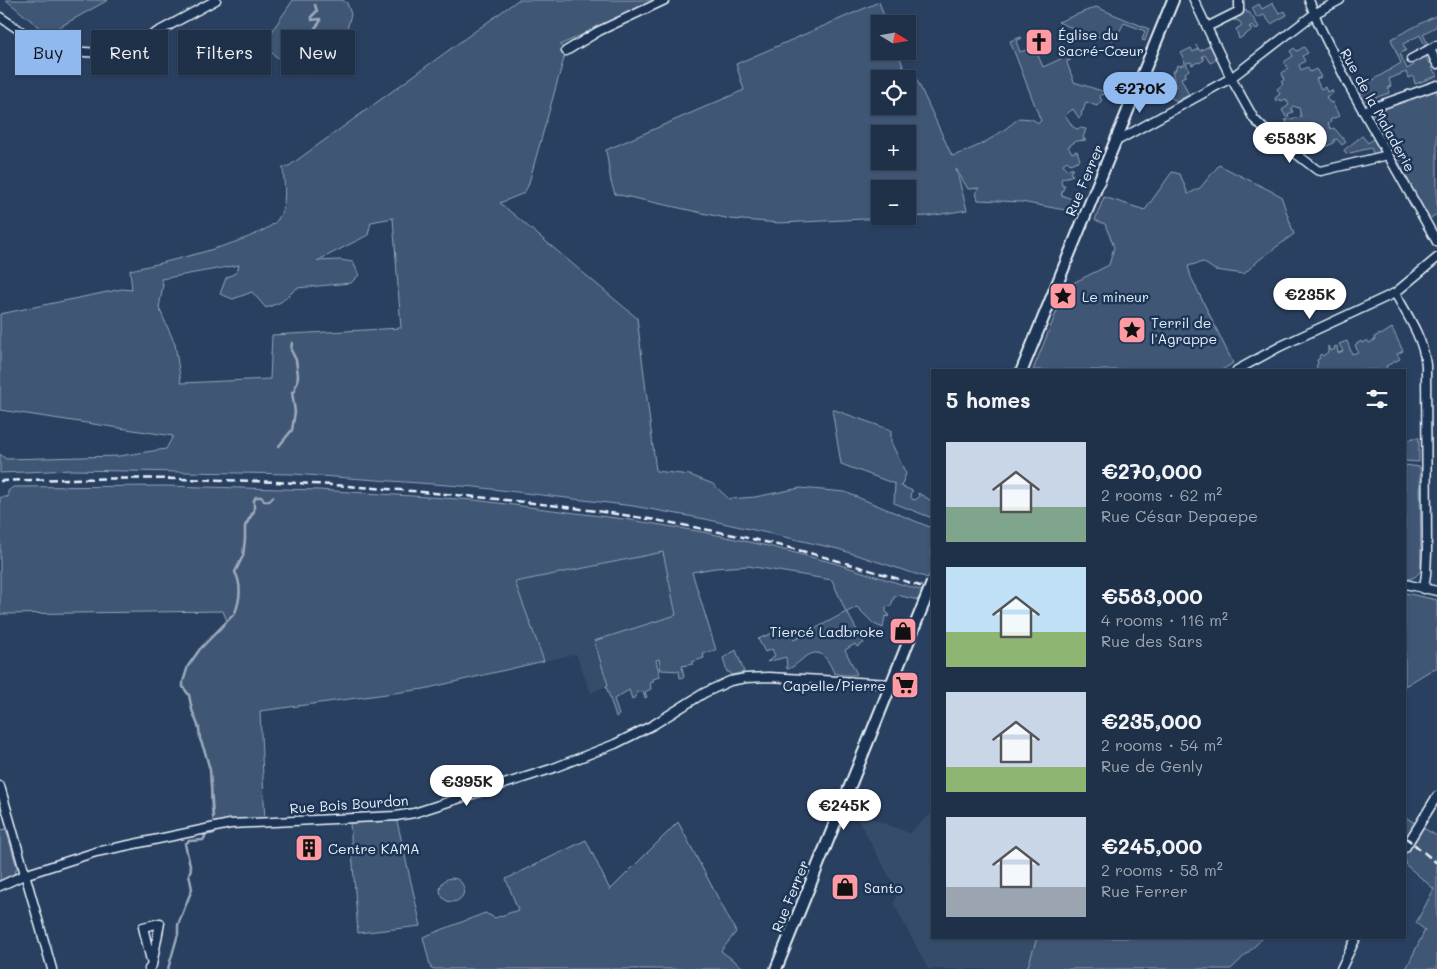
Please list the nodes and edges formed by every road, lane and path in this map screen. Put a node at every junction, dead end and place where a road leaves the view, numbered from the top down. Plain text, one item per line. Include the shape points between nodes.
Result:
1 (216, 0) edge
2 (664, 0) edge
3 (1173, 0) edge
4 (1194, 0) edge
5 (1239, 0) edge
6 (1309, 0) edge
7 (1340, 0) edge
8 (1314, 14) junction
9 (0, 17) edge
10 (1207, 27) junction
11 (1433, 47) edge
12 (566, 51) dead end
13 (1411, 59) dead end
14 (1437, 64) edge
15 (1231, 78) junction
16 (1437, 85) edge
17 (1364, 111) junction
18 (1115, 142) junction
19 (1388, 155) junction
20 (1437, 242) edge
21 (1437, 258) edge
22 (1395, 293) junction
23 (1022, 369) edge
24 (1239, 369) edge
25 (1406, 584) edge
26 (931, 586) edge
27 (1424, 589) junction
28 (1437, 591) edge
29 (891, 684) junction
30 (0, 786) edge
31 (1437, 796) edge
32 (1406, 846) edge
33 (24, 876) junction
34 (0, 886) edge
35 (1356, 939) edge
36 (150, 967) edge
37 (52, 969) edge
38 (776, 969) edge
39 (1341, 969) edge

1 - 9 street via 139,42 102,53 66,51 40,44
2 - 12 street via 599,31
3 - 18 main road, Rue Ferrer
4 - 10 street
5 - 10 street via 1239,11
6 - 8 street, Rue de la Maladerie
7 - 8 street
8 - 15 street
8 - 17 street, Rue de la Maladerie
10 - 15 street
11 - 13 street
11 - 14 street
15 - 18 street
15 - 19 street via 1254,119 1317,170
16 - 17 street
17 - 19 street, Rue de la Maladerie
18 - 23 main road, Rue Ferrer
19 - 20 street, Rue de la Maladerie
21 - 22 street
22 - 24 street
22 - 27 street via 1417,332 1426,365 1427,559
25 - 27 street
26 - 29 main road, Rue Ferrer, bridge
27 - 28 street
29 - 33 street, Rue Bois Bourdon via 769,677 738,679 704,692 640,732 587,756 414,813 230,824 96,852
29 - 38 main road, Rue Ferrer
30 - 33 street
31 - 32 street
33 - 34 street, Rue Bois Bourdon
33 - 37 street
35 - 39 street
36 - 36 street via 143,927 160,923 159,932

